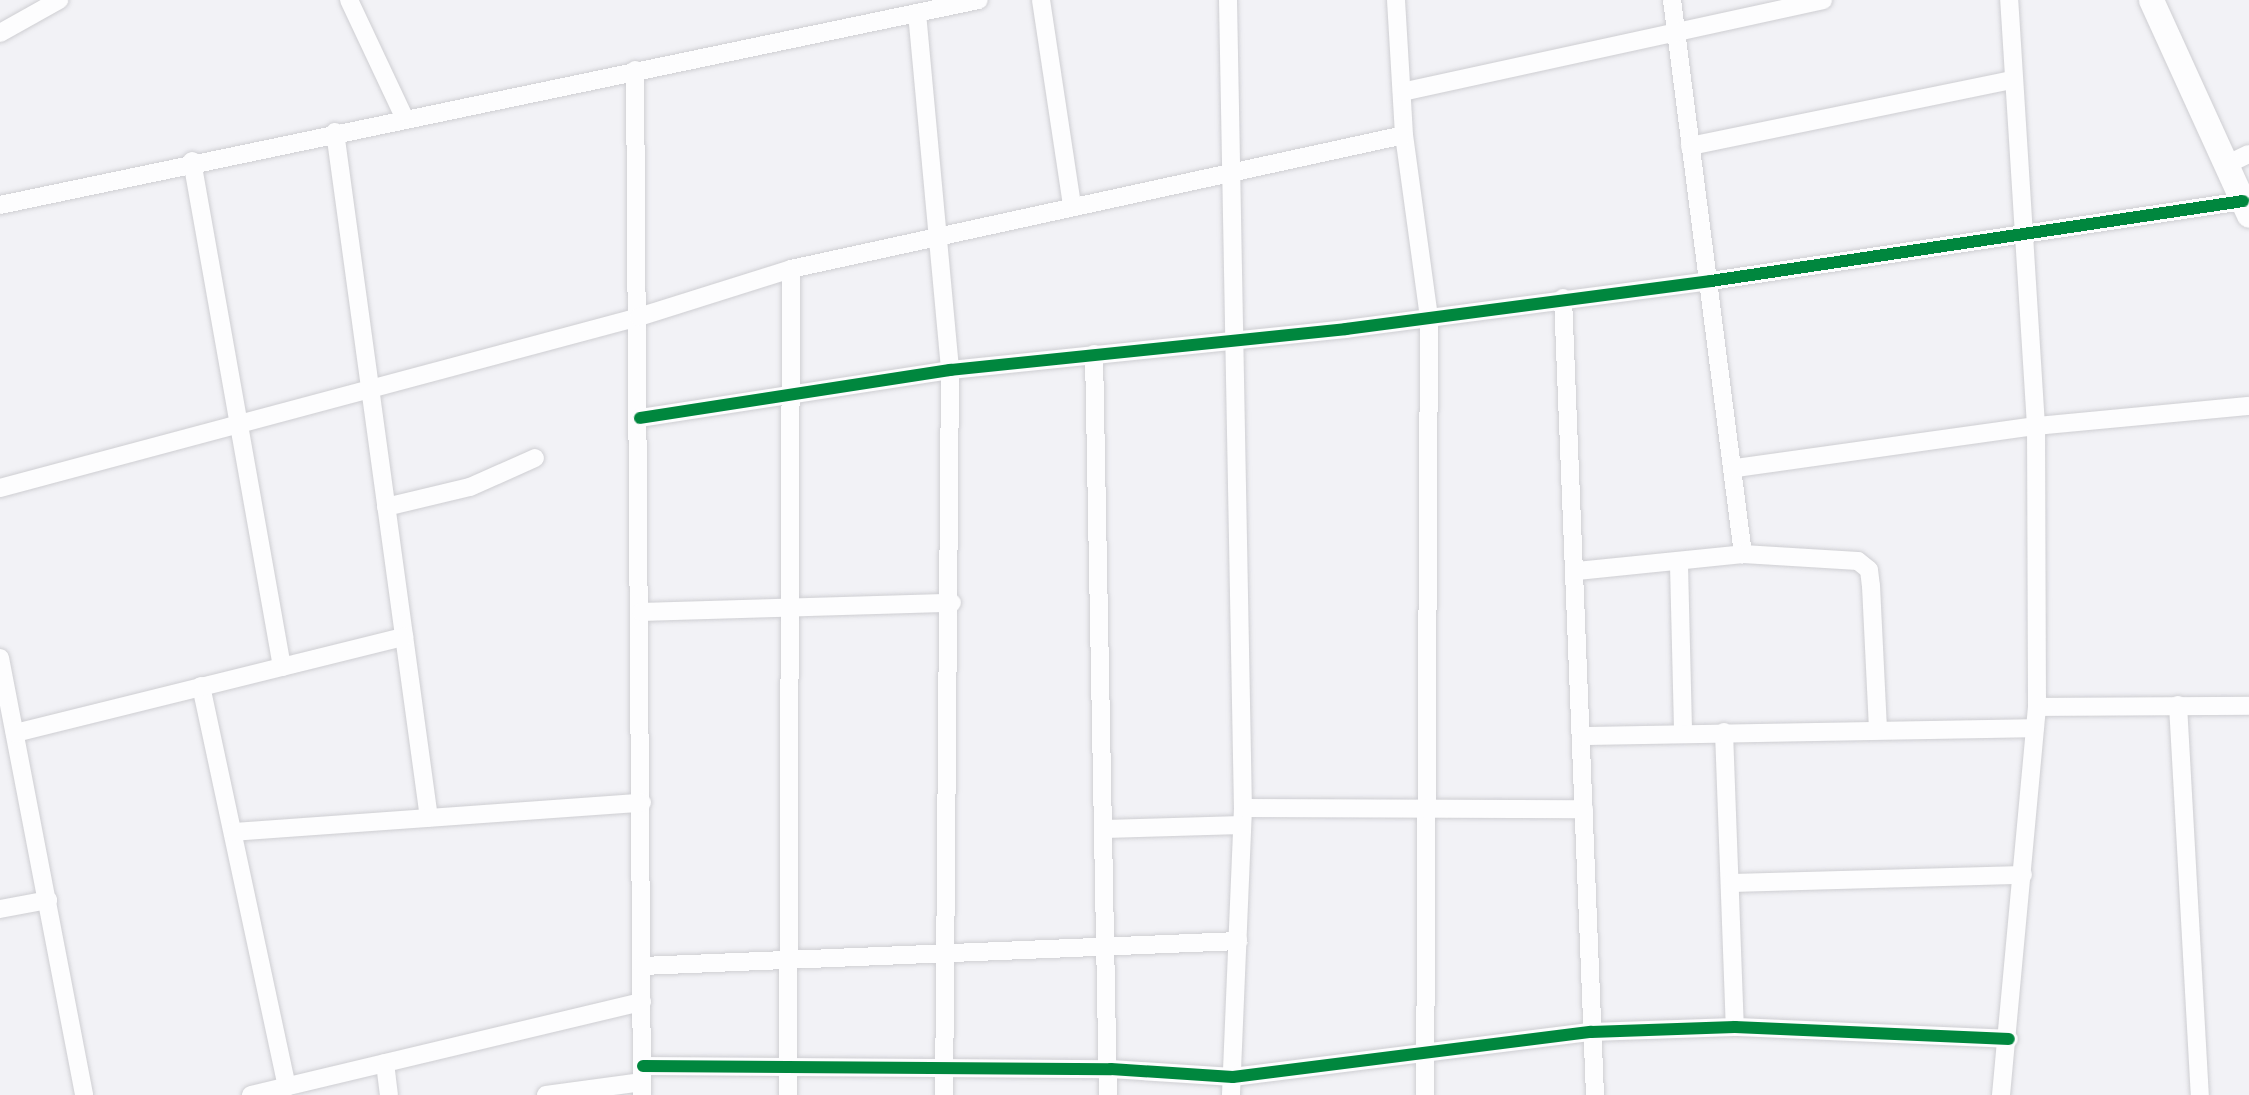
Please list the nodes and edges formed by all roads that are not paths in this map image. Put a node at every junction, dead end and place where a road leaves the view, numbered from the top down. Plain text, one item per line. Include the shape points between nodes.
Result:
1 (59, 0) edge
2 (349, 0) edge
3 (1041, 0) edge
4 (1228, 0) edge
5 (1396, 0) edge
6 (1672, 0) edge
7 (1823, 0) edge
8 (2009, 0) edge
9 (2150, 0) edge
10 (968, 1) edge
11 (917, 12) junction
12 (0, 32) edge
13 (1673, 34) junction
14 (635, 70) junction
15 (2010, 80) junction
16 (1402, 92) junction
17 (404, 118) junction
18 (335, 132) junction
19 (1404, 135) junction
20 (1690, 146) junction
21 (2238, 160) edge
22 (192, 161) junction
23 (1234, 170) junction
24 (0, 205) edge
25 (1072, 206) junction
26 (2246, 208) edge
27 (2022, 230) junction
28 (940, 235) junction
29 (792, 269) junction
30 (1711, 282) junction
31 (1563, 298) junction
32 (639, 317) junction
33 (1429, 318) junction
34 (1236, 338) junction
35 (1094, 354) junction
36 (950, 370) junction
37 (369, 389) junction
38 (792, 391) junction
39 (2249, 406) edge
40 (640, 418) junction
41 (236, 425) junction
42 (2036, 426) junction
43 (534, 458) dead end
44 (1736, 468) junction
45 (0, 488) edge
46 (386, 507) junction
47 (1743, 554) junction
48 (1679, 566) junction
49 (1577, 572) junction
50 (952, 603) junction
51 (792, 610) junction
52 (641, 612) junction
53 (404, 637) junction
54 (0, 658) edge
55 (282, 666) junction
56 (201, 686) junction
57 (2178, 705) junction
58 (2249, 706) edge
59 (2037, 707) junction
60 (1878, 728) junction
61 (2035, 728) junction
62 (1724, 732) junction
63 (15, 733) junction
64 (1683, 734) junction
65 (1582, 736) junction
66 (642, 803) junction
67 (1584, 810) junction
68 (1423, 812) junction
69 (1242, 817) junction
70 (429, 818) junction
71 (1106, 829) junction
72 (233, 832) junction
73 (2023, 875) junction
74 (1732, 883) junction
75 (48, 900) junction
76 (0, 909) edge
77 (1238, 940) junction
78 (1108, 947) junction
79 (949, 954) junction
80 (787, 963) junction
81 (642, 966) junction
82 (642, 1002) junction
83 (1736, 1027) junction
84 (1591, 1032) junction
85 (2009, 1039) junction
86 (1423, 1058) junction
87 (386, 1063) junction
88 (788, 1068) junction
89 (945, 1068) junction
90 (1111, 1069) junction
91 (642, 1081) edge
92 (286, 1086) junction
93 (1232, 1086) edge
94 (84, 1095) edge
95 (251, 1095) edge
96 (388, 1095) edge
97 (546, 1095) edge
98 (788, 1095) edge
99 (944, 1095) edge
100 (1108, 1095) edge
101 (1426, 1095) edge
102 (1595, 1095) edge
103 (2001, 1095) edge
104 (2200, 1095) edge

1 - 12 street
2 - 17 street
3 - 25 street
4 - 23 street
5 - 16 street
6 - 13 street
7 - 13 street
8 - 15 street
9 - 21 main road
10 - 11 street
11 - 14 street
11 - 28 street
13 - 16 street
13 - 20 street
14 - 17 street
14 - 32 street
15 - 20 street
15 - 27 street
16 - 19 street
17 - 18 street
18 - 22 street
18 - 37 street
19 - 23 street
19 - 33 street
20 - 30 street
21 - 26 main road
22 - 24 street
22 - 41 street
23 - 25 street
23 - 34 street
25 - 28 street
26 - 27 street
27 - 30 street
27 - 42 street
28 - 29 street
28 - 36 street
29 - 32 street
29 - 38 street
30 - 31 street
30 - 44 street
31 - 33 street
31 - 49 street
32 - 37 street
32 - 40 street
33 - 34 street
33 - 68 street
34 - 35 street
34 - 69 street
35 - 36 street
35 - 71 street
36 - 38 street
36 - 50 street
37 - 41 street
37 - 46 street
38 - 40 street
38 - 51 street
39 - 42 street
40 - 52 street
41 - 45 street
41 - 55 street
42 - 44 street
42 - 59 street
43 - 46 street via 470,487
44 - 47 street
46 - 53 street
47 - 48 street
47 - 60 street via 1858,561 1869,570
48 - 49 street
48 - 64 street
49 - 65 street
50 - 51 street
50 - 79 street
51 - 52 street
51 - 80 street
52 - 66 street
53 - 55 street
53 - 70 street
54 - 63 street
55 - 56 street
56 - 63 street
56 - 72 street
57 - 58 street
57 - 59 street
57 - 104 street
59 - 61 street
60 - 61 street
60 - 62 street
61 - 73 street
62 - 64 street
62 - 74 street
63 - 75 street
64 - 65 street
65 - 67 street
66 - 70 street
66 - 81 street
67 - 68 street
67 - 84 street
68 - 69 street
68 - 86 street
69 - 71 street
69 - 77 street
70 - 72 street
71 - 78 street
72 - 92 street
73 - 74 street
73 - 85 street
74 - 83 street
75 - 76 street
75 - 94 street
77 - 78 street
77 - 93 street
78 - 79 street
78 - 90 street
79 - 80 street
79 - 89 street
80 - 81 street
80 - 88 street
81 - 82 street
82 - 87 street
82 - 91 street
83 - 84 street
83 - 85 street
84 - 86 street
84 - 102 street
85 - 103 street
86 - 93 street
86 - 101 street
87 - 92 street
87 - 96 street
88 - 89 street
88 - 91 street
88 - 98 street
89 - 90 street
89 - 99 street
90 - 93 street
90 - 100 street
91 - 97 street
92 - 95 street

